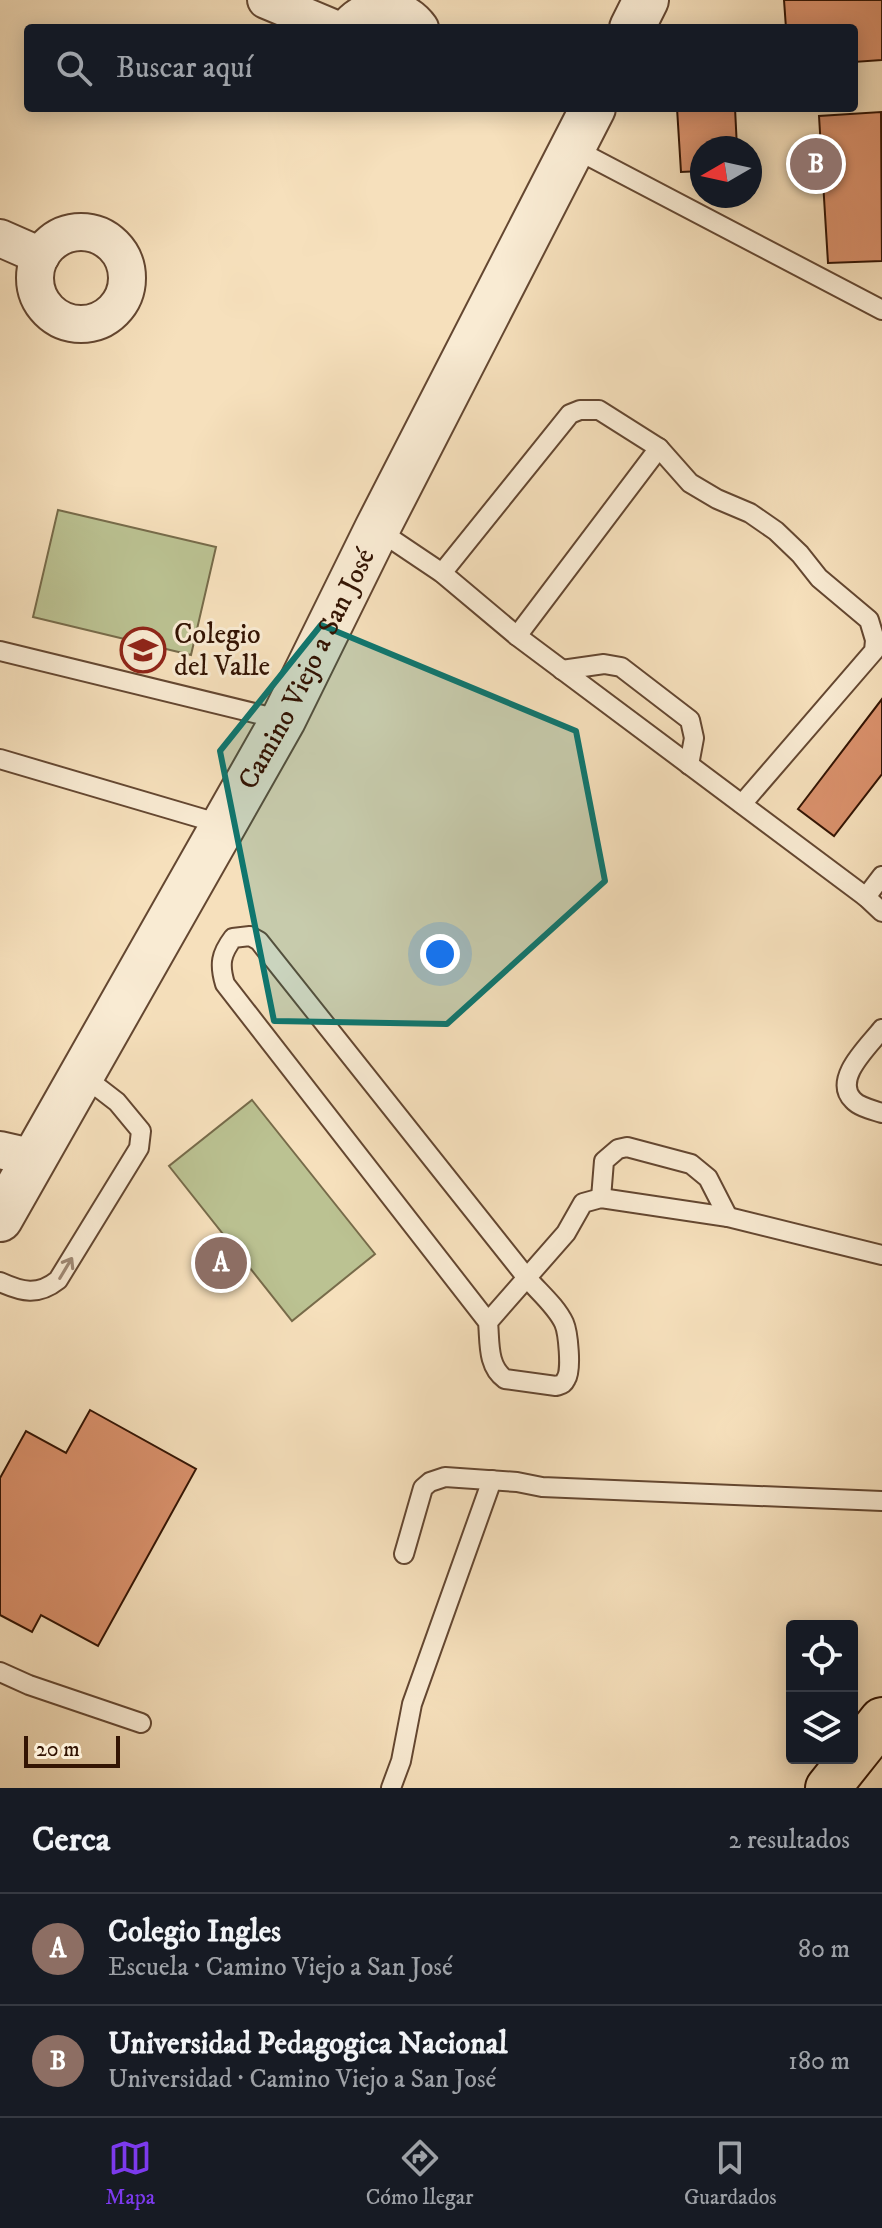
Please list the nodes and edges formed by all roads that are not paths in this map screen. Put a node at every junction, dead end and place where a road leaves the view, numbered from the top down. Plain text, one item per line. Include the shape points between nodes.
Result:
1 (266, 0) edge
2 (646, 0) edge
3 (323, 24) edge
4 (350, 24) edge
5 (416, 24) edge
6 (634, 24) edge
7 (591, 112) edge
8 (573, 148) junction
9 (0, 238) edge
10 (41, 256) dead end
11 (882, 310) edge
12 (659, 448) junction
13 (377, 529) junction
14 (442, 573) junction
15 (517, 636) junction
16 (0, 651) edge
17 (562, 670) junction
18 (283, 720) junction
19 (0, 759) edge
20 (689, 765) junction
21 (742, 804) junction
22 (225, 825) junction
23 (882, 876) edge
24 (866, 897) junction
25 (882, 912) edge
26 (882, 1029) edge
27 (82, 1075) junction
28 (882, 1113) edge
29 (17, 1154) edge
30 (601, 1198) junction
31 (728, 1217) junction
32 (0, 1219) edge
33 (882, 1255) edge
34 (527, 1278) junction
35 (0, 1282) edge
36 (488, 1322) junction
37 (492, 1480) junction
38 (882, 1501) edge
39 (404, 1554) dead end
40 (0, 1672) edge
41 (882, 1720) edge
42 (141, 1723) dead end
43 (391, 1788) edge
44 (828, 1788) edge

1 - 3 street
2 - 6 street
4 - 5 street via 377,8 404,13
7 - 8 street, Camino Viejo a San José
8 - 11 lane
8 - 13 street, Camino Viejo a San José
9 - 10 street
12 - 14 lane via 599,410 570,414
12 - 15 lane
12 - 21 lane via 690,483 776,531 873,629 874,651
13 - 14 lane
13 - 18 street, Camino Viejo a San José
14 - 15 lane
15 - 17 lane
16 - 18 lane
17 - 20 lane
17 - 20 lane via 621,667 690,720 694,738
18 - 22 street, Camino Viejo a San José
19 - 22 lane
20 - 21 lane
21 - 24 lane
22 - 27 street, Camino Viejo a San José
23 - 24 lane
24 - 25 lane
26 - 28 lane via 847,1073 846,1083 854,1103
27 - 29 street, Camino Viejo a San José
35 -> 27 lane via 38,1292 58,1280 139,1148 141,1131 117,1102
29 - 32 street, Camino Viejo a San José
30 - 31 lane
30 - 31 lane via 604,1161 627,1147 691,1164 708,1178
30 - 34 lane via 583,1203 566,1233
31 - 33 lane
34 - 36 lane
34 - 36 lane via 564,1323 569,1373 562,1384 500,1375 492,1363
34 - 36 lane via 259,941 233,938 220,961 225,984
37 - 38 lane via 542,1487
37 - 39 lane via 445,1477 430,1482 423,1488
37 - 43 lane via 412,1704
40 - 42 lane
41 - 44 main road

